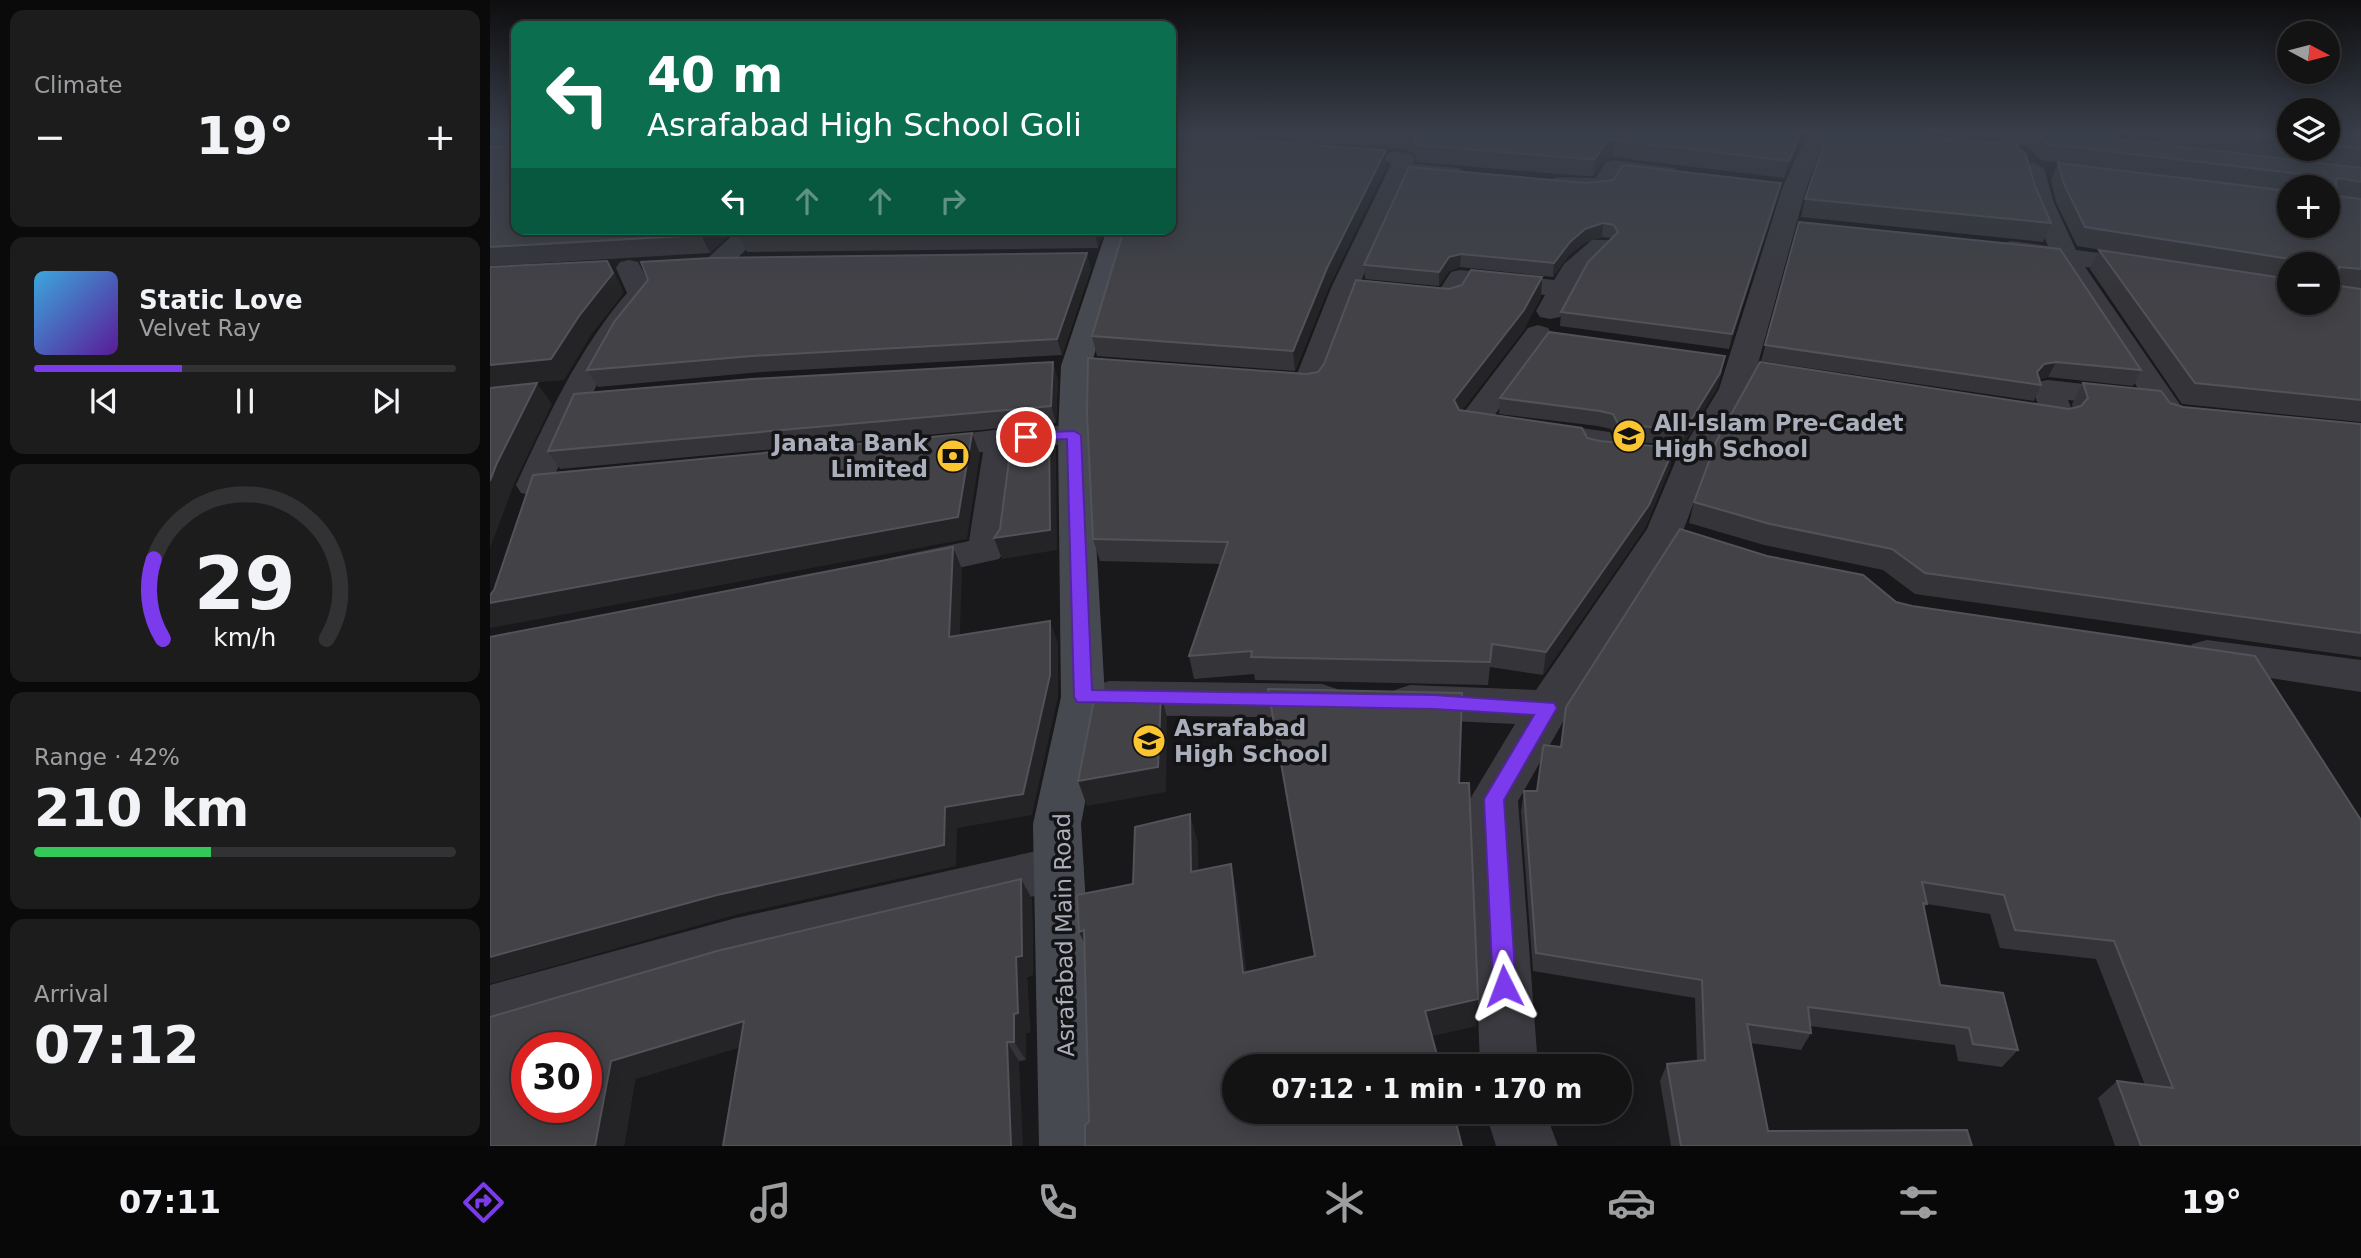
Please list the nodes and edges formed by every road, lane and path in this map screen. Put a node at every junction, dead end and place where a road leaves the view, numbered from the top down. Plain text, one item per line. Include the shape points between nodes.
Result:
1 (1391, 186) edge
2 (1781, 186) edge
3 (2040, 186) edge
4 (746, 235) edge
5 (1601, 245) edge
6 (1984, 246) edge
7 (1104, 249) edge
8 (2064, 254) junction
9 (758, 262) edge
10 (630, 268) dead end
11 (2170, 271) edge
12 (1345, 288) junction
13 (1562, 289) junction
14 (1240, 379) edge
15 (540, 393) edge
16 (575, 396) junction
17 (611, 398) edge
18 (2162, 401) junction
19 (1991, 407) edge
20 (2225, 421) edge
21 (1074, 435) junction
22 (1002, 439) junction
23 (892, 450) edge
24 (1693, 460) junction
25 (602, 478) edge
26 (533, 485) junction
27 (520, 523) edge
28 (863, 575) edge
29 (2176, 650) edge
30 (2253, 661) junction
31 (2361, 676) edge
32 (1083, 697) junction
33 (2282, 705) edge
34 (1548, 708) junction
35 (1059, 868) junction
36 (490, 1013) edge
37 (1508, 1054) edge
38 (1519, 1124) edge
39 (1070, 1146) edge
40 (1527, 1146) edge

1 - 12 street
2 - 24 street via 1796,226 1735,389
3 - 8 street via 2048,224
4 - 9 street via 706,264
5 - 13 street via 1573,270
6 - 8 street
7 - 21 street, Asrafabad Main Road via 1076,368
8 - 11 street
8 - 18 street
10 - 16 street via 641,294 625,312
12 - 13 street via 1450,298 1460,278
12 - 14 street via 1308,384
13 - 24 street via 1551,336 1472,423 1598,439 1597,450
15 - 16 street
16 - 17 street
16 - 26 street
18 - 19 street via 2048,389 2059,417
18 - 20 street via 2171,415
21 - 22 street
21 - 32 street, Asrafabad Main Road
22 - 23 street
22 - 28 street via 986,550
24 - 34 street via 1683,537
25 - 26 street
26 - 27 street
29 - 30 street
30 - 31 street
30 - 33 street
32 - 34 street
32 - 35 street, Asrafabad Main Road via 1057,824
34 - 37 street via 1494,799
35 - 36 street via 736,943
35 - 39 street, Asrafabad Main Road
38 - 40 street

